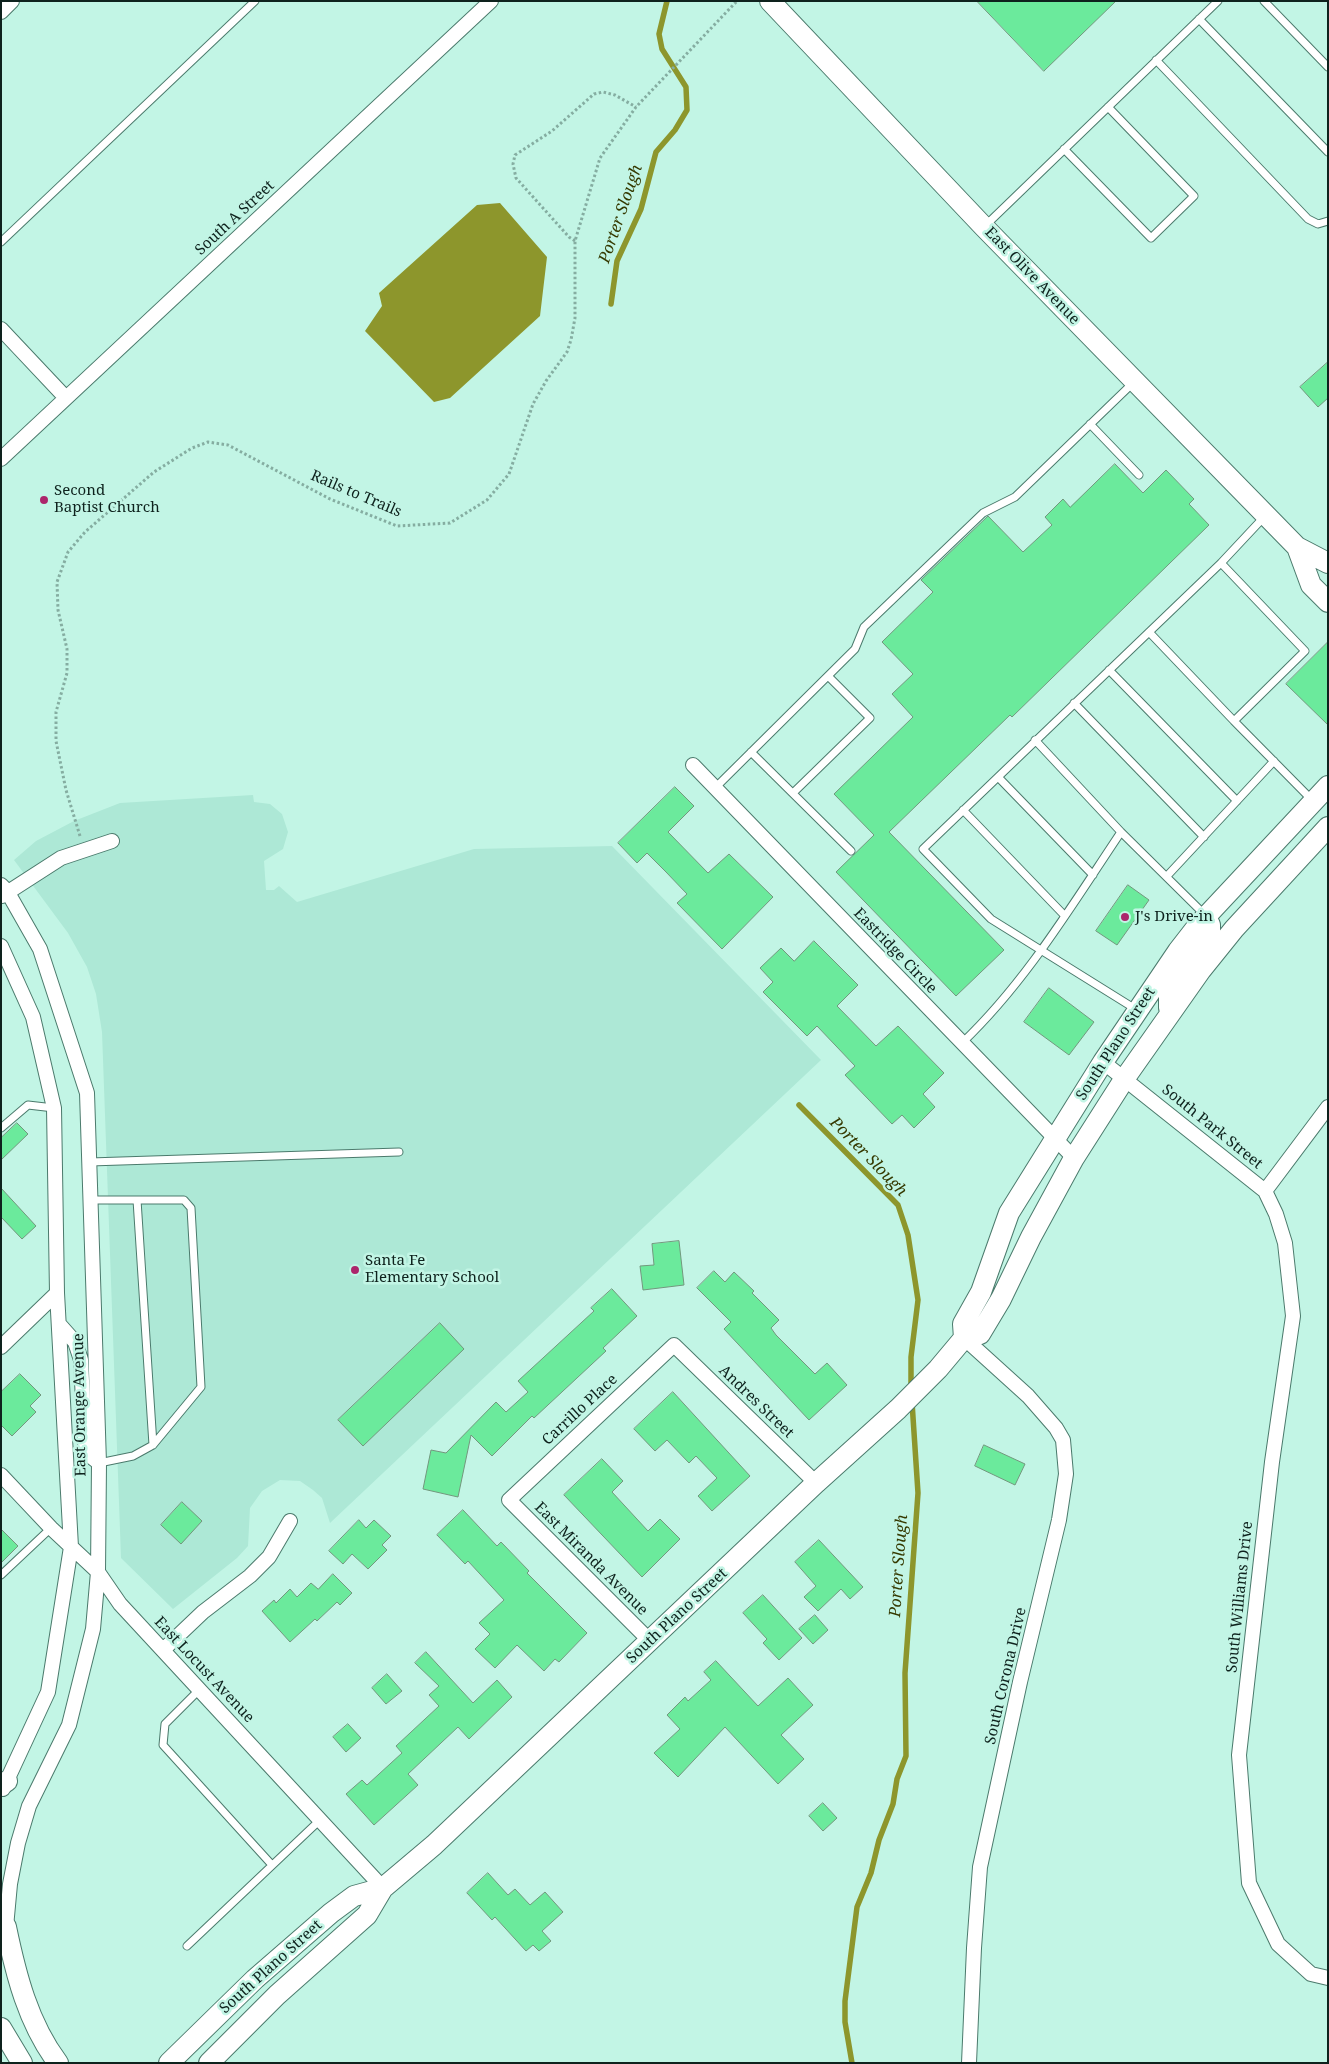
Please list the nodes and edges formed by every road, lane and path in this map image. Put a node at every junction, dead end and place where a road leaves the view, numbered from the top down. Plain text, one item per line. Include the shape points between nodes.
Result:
1 (12, 1) edge
2 (255, 1) edge
3 (491, 1) edge
4 (770, 1) edge
5 (1218, 1) edge
6 (1264, 1) edge
7 (735, 3) edge
8 (1, 12) edge
9 (1199, 19) junction
10 (1156, 60) junction
11 (1328, 67) edge
12 (636, 107) junction
13 (1108, 107) junction
14 (1064, 149) junction
15 (1328, 152) edge
16 (1328, 221) edge
17 (984, 227) junction
18 (575, 241) junction
19 (1, 242) edge
20 (1, 329) edge
21 (1134, 381) junction
22 (66, 398) junction
23 (1090, 424) junction
24 (1, 459) edge
25 (1139, 475) dead end
26 (1266, 515) junction
27 (1297, 547) junction
28 (1221, 563) junction
29 (1328, 563) edge
30 (1328, 602) edge
31 (1149, 632) junction
32 (1109, 670) junction
33 (828, 676) junction
34 (1074, 704) junction
35 (1234, 721) junction
36 (1035, 740) junction
37 (751, 752) junction
38 (1274, 761) junction
39 (693, 765) dead end
40 (998, 776) junction
41 (1328, 786) edge
42 (714, 788) junction
43 (793, 793) junction
44 (1237, 801) junction
45 (1313, 802) junction
46 (963, 810) junction
47 (78, 824) dead end
48 (1328, 827) edge
49 (1121, 832) junction
50 (1204, 837) junction
51 (112, 842) dead end
52 (851, 851) dead end
53 (1093, 874) junction
54 (1167, 876) junction
55 (3, 891) edge
56 (1065, 916) junction
57 (1206, 916) junction
58 (1, 946) edge
59 (1042, 950) junction
60 (1138, 1010) junction
61 (1170, 1013) junction
62 (962, 1043) junction
63 (1103, 1062) junction
64 (1126, 1078) junction
65 (1328, 1107) edge
66 (54, 1108) junction
67 (1, 1128) edge
68 (1054, 1138) junction
69 (399, 1152) dead end
70 (1074, 1158) junction
71 (90, 1162) junction
72 (1265, 1191) junction
73 (92, 1200) junction
74 (137, 1200) junction
75 (57, 1293) junction
76 (60, 1324) junction
77 (964, 1338) junction
78 (674, 1345) joint
79 (1, 1347) edge
80 (153, 1445) junction
81 (99, 1463) junction
82 (1, 1475) edge
83 (816, 1484) junction
84 (509, 1500) joint
85 (290, 1521) dead end
86 (51, 1528) junction
87 (71, 1547) junction
88 (98, 1572) junction
89 (1, 1575) edge
90 (650, 1641) junction
91 (163, 1650) junction
92 (199, 1690) junction
93 (3, 1786) edge
94 (320, 1820) junction
95 (272, 1865) junction
96 (383, 1888) junction
97 (4, 1926) edge
98 (187, 1946) dead end
99 (1328, 1978) edge
100 (1, 2028) edge
101 (22, 2063) edge
102 (58, 2063) edge
103 (169, 2063) edge
104 (209, 2063) edge
105 (970, 2063) edge

1 - 8 street
2 - 19 lane
3 - 22 street, South A Street
4 - 17 main road, East Olive Avenue
5 - 9 lane
6 - 11 lane
7 - 12 path, Rails to Trails
9 - 10 lane
9 - 15 lane
10 - 13 lane
10 - 16 lane via 1308,219 1318,224
12 - 18 path, Rails to Trails via 600,158
12 - 18 path via 616,95 594,94 552,131 515,155 516,178
13 - 14 lane
13 - 14 lane via 1194,196 1151,238
14 - 17 lane
17 - 21 main road, East Olive Avenue
18 - 47 path, Rails to Trails via 575,318 567,352 533,404 509,474 487,500 450,523 397,526 330,499 228,445 208,442 192,448 154,472 79,538 68,552 57,582 58,610 67,649 67,673 56,712 56,742 66,790
20 - 22 street
21 - 23 lane
21 - 26 main road, East Olive Avenue
22 - 24 street, South A Street
23 - 25 lane
23 - 33 lane via 1015,497 983,513 864,627 855,649
26 - 27 main road, East Olive Avenue
26 - 28 lane
27 - 29 main road, East Olive Avenue
27 - 30 main road, East Olive Avenue via 1312,585
28 - 31 lane
28 - 35 lane via 1305,651
31 - 32 lane
31 - 35 lane
32 - 34 lane
32 - 44 lane
33 - 37 lane
33 - 43 lane via 870,718
34 - 36 lane
34 - 50 lane
35 - 38 lane
36 - 40 lane
36 - 49 lane
37 - 42 lane
37 - 43 lane
38 - 44 lane
38 - 45 lane
39 - 42 street, Eastridge Circle
40 - 46 lane
40 - 53 lane
41 - 45 main road, South Plano Street
42 - 62 street, Eastridge Circle
43 - 52 lane
44 - 50 lane
45 - 57 main road, South Plano Street
46 - 56 lane
46 - 59 lane via 924,849 991,919
48 - 61 main road, South Plano Street via 1234,929
49 - 53 lane
49 - 54 lane
50 - 54 lane
51 - 55 street via 61,858
53 - 56 lane
54 - 57 lane
55 - 71 street, East Orange Avenue via 40,949 79,1065 87,1092
56 - 59 lane
57 - 60 main road, South Plano Street
57 - 61 main road via 1210,933 1169,992
58 - 66 street, East Orange Avenue via 33,1017
59 - 60 lane
59 - 62 lane via 990,1017
60 - 63 main road, South Plano Street
61 - 64 main road, South Plano Street
62 - 68 street, Eastridge Circle
63 - 64 street, South Park Street
63 - 68 main road, South Plano Street
64 - 70 main road, South Plano Street
64 - 72 street, South Park Street
65 - 72 street, South Park Street
66 - 67 lane via 28,1105
66 - 75 street, East Orange Avenue
68 - 70 street, Eastridge Circle
68 - 77 main road, South Plano Street via 1009,1213 982,1292 963,1324
69 - 71 lane
70 - 77 main road, South Plano Street via 993,1313 980,1334
71 - 73 street, East Orange Avenue
72 - 99 street, South Williams Drive via 1285,1243 1293,1316 1272,1462 1239,1755 1249,1883 1278,1944 1311,1974
73 - 74 lane
73 - 81 street, East Orange Avenue
74 - 80 lane
74 - 80 lane via 184,1200 191,1208 192,1218 201,1387
75 - 76 street, East Orange Avenue
75 - 79 street
76 - 81 street via 75,1342 81,1360 85,1443 90,1456
76 - 87 street, East Orange Avenue
77 - 83 main road, South Plano Street via 898,1408
77 - 105 street, South Corona Drive via 1028,1396 1056,1428 1063,1440 1066,1474 1059,1520 980,1866
78 - 83 street, Andres Street
78 - 84 street, Carrillo Place
80 - 81 lane via 133,1456
81 - 88 street, East Orange Avenue
82 - 86 street, East Locust Avenue
83 - 90 main road, South Plano Street
84 - 90 street, East Miranda Avenue
85 - 91 street via 270,1557
86 - 87 street, East Locust Avenue
86 - 89 lane
87 - 88 street, East Locust Avenue
87 - 93 street, East Orange Avenue via 48,1692
88 - 91 street, East Locust Avenue via 120,1604
88 - 97 street, East Orange Avenue via 93,1629 72,1716 29,1806 18,1843
90 - 96 main road, South Plano Street via 434,1845
91 - 92 street, East Locust Avenue
92 - 94 street, East Locust Avenue
92 - 95 lane via 165,1724 163,1745
94 - 95 lane
94 - 96 street, East Locust Avenue
95 - 98 lane
96 - 103 main road, South Plano Street via 354,1896 331,1912 268,1967
96 - 104 main road, South Plano Street via 367,1914
97 - 102 main road via 30,2012 45,2045
100 - 101 main road

